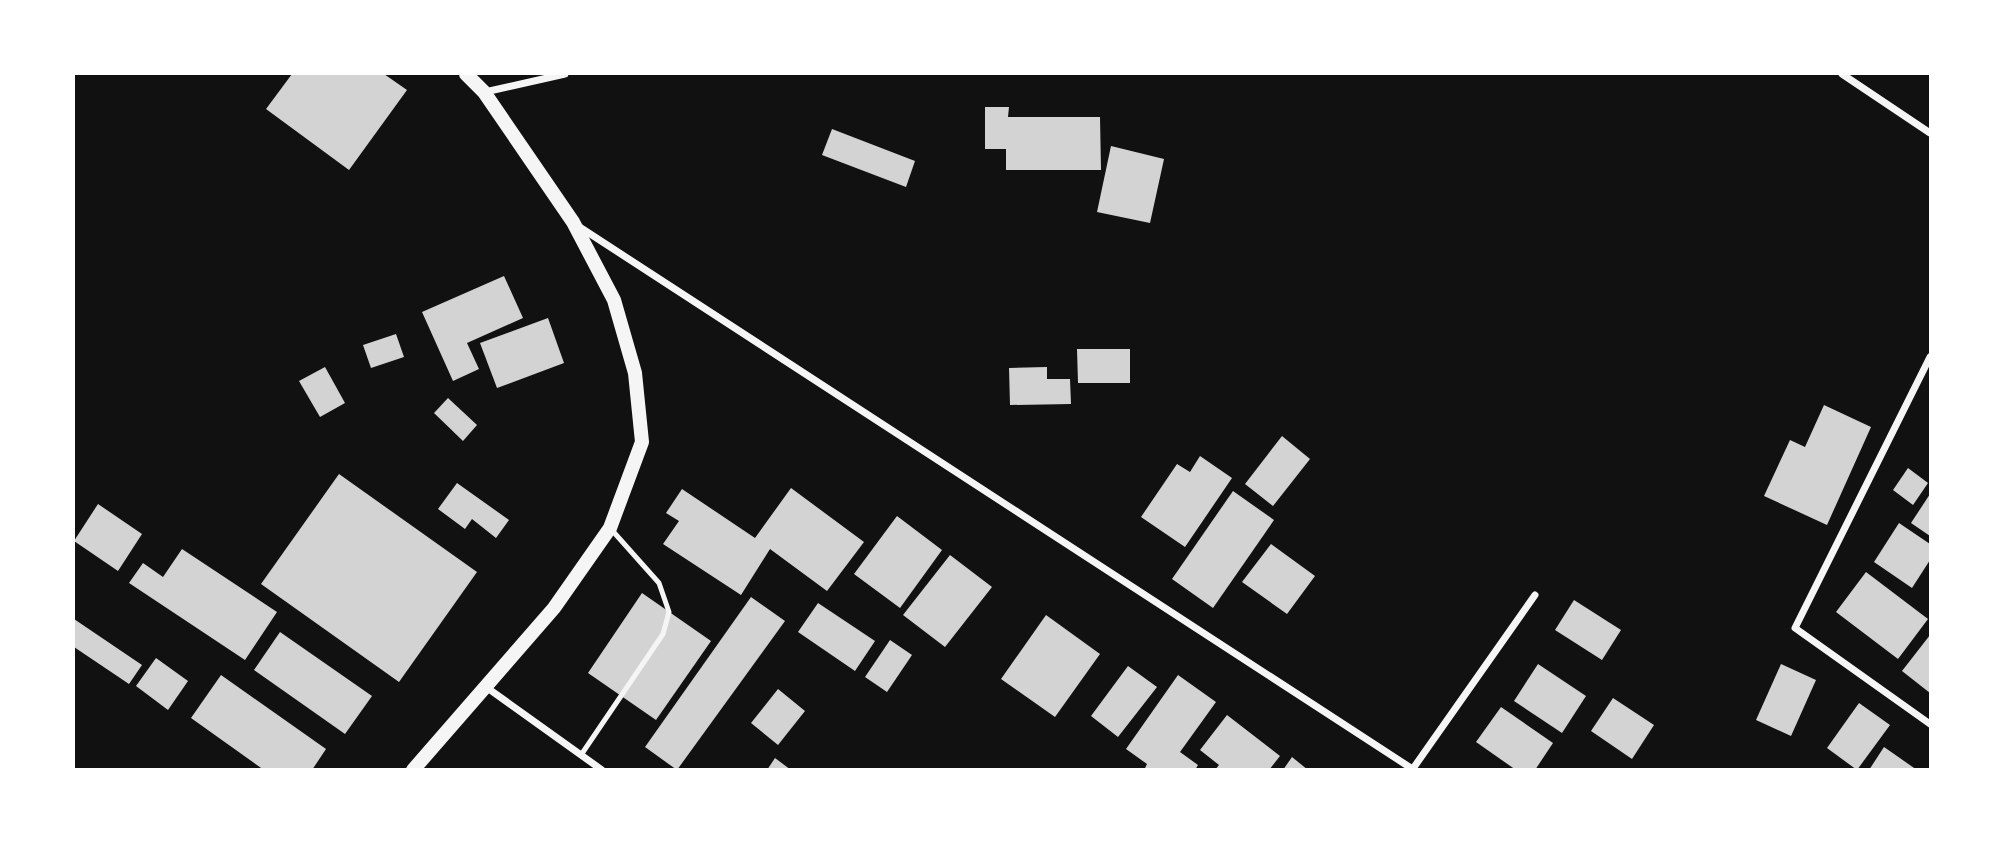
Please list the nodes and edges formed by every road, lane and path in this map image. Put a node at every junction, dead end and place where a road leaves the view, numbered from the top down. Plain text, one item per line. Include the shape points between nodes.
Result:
1 (466, 74) edge
2 (565, 74) edge
3 (1842, 74) edge
4 (484, 92) junction
5 (1930, 133) edge
6 (573, 222) junction
7 (1930, 357) edge
8 (610, 528) junction
9 (1535, 595) dead end
10 (486, 687) junction
11 (1930, 724) edge
12 (581, 755) junction
13 (413, 769) edge
14 (602, 769) edge
15 (1413, 769) edge

1 - 4 main road
2 - 4 street
3 - 5 street
4 - 6 main road
6 - 8 main road via 614,300 635,373 642,442
6 - 15 street
7 - 11 street via 1795,628
8 - 10 main road via 554,608
8 - 12 lane via 659,583 669,612 663,634
9 - 15 street
10 - 12 street
10 - 13 main road
12 - 14 street

